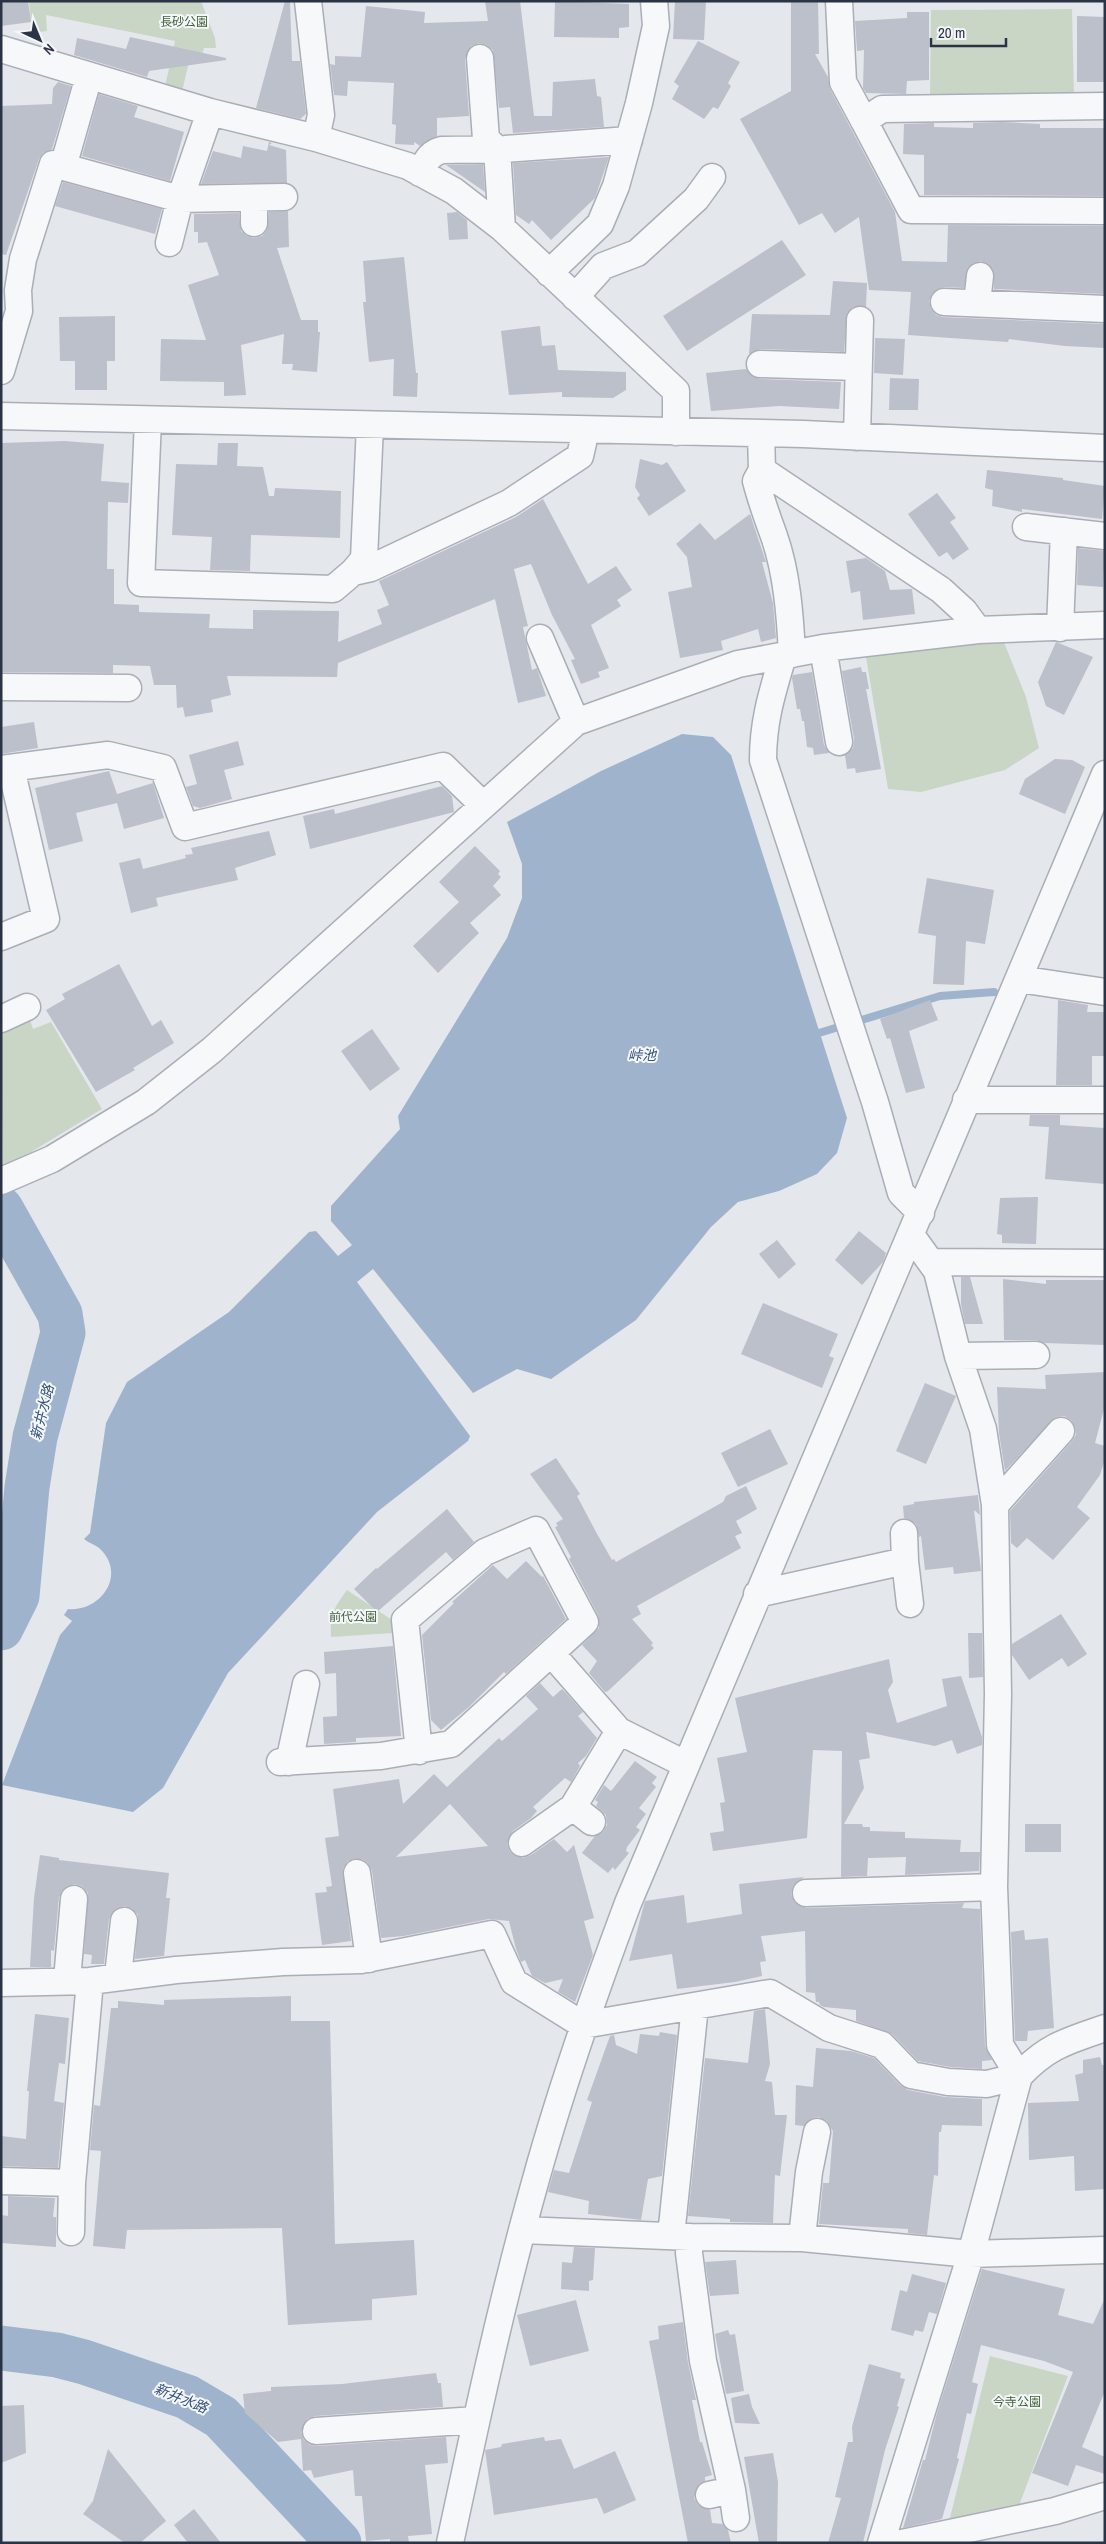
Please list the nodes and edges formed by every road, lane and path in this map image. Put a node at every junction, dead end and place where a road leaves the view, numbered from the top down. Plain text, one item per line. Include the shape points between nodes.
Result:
1 (308, 1) edge
2 (654, 1) edge
3 (839, 1) edge
4 (1, 49) edge
5 (480, 58) dead end
6 (89, 76) junction
7 (1105, 106) edge
8 (210, 112) junction
9 (864, 121) junction
10 (316, 138) junction
11 (629, 140) junction
12 (497, 149) junction
13 (63, 167) junction
14 (420, 173) junction
15 (712, 177) dead end
16 (284, 197) dead end
17 (180, 199) junction
18 (1105, 211) edge
19 (502, 228) junction
20 (169, 243) dead end
21 (549, 273) junction
22 (980, 276) dead end
23 (575, 297) junction
24 (944, 302) dead end
25 (978, 303) junction
26 (1105, 309) edge
27 (860, 320) dead end
28 (760, 364) dead end
29 (858, 367) junction
30 (1, 371) edge
31 (1, 416) edge
32 (148, 420) junction
33 (370, 425) junction
34 (676, 432) junction
35 (761, 433) junction
36 (857, 437) junction
37 (583, 443) dead end
38 (1105, 448) edge
39 (762, 470) junction
40 (1026, 527) dead end
41 (1064, 532) junction
42 (1105, 536) edge
43 (353, 572) junction
44 (1105, 626) edge
45 (1060, 628) junction
46 (978, 630) junction
47 (540, 638) dead end
48 (823, 648) junction
49 (788, 655) junction
50 (1, 687) edge
51 (128, 688) dead end
52 (576, 722) junction
53 (839, 742) dead end
54 (6, 768) edge
55 (1105, 774) edge
56 (483, 805) junction
57 (1, 937) edge
58 (1019, 979) junction
59 (1105, 992) edge
60 (27, 1007) dead end
61 (1, 1019) edge
62 (966, 1100) junction
63 (1105, 1100) edge
64 (1, 1181) edge
65 (916, 1224) junction
66 (931, 1262) junction
67 (1105, 1263) edge
68 (1036, 1355) dead end
69 (958, 1356) junction
70 (1061, 1431) dead end
71 (995, 1505) junction
72 (904, 1533) dead end
73 (905, 1561) junction
74 (757, 1594) junction
75 (910, 1604) dead end
76 (551, 1653) junction
77 (306, 1684) dead end
78 (619, 1731) junction
79 (419, 1751) junction
80 (685, 1764) junction
81 (522, 1843) dead end
82 (357, 1873) dead end
83 (820, 1886) dead end
84 (994, 1887) junction
85 (74, 1899) dead end
86 (124, 1921) dead end
87 (369, 1959) junction
88 (118, 1976) junction
89 (79, 1980) junction
90 (1, 1983) edge
91 (695, 2006) junction
92 (583, 2025) junction
93 (1105, 2028) edge
94 (1019, 2076) junction
95 (817, 2132) dead end
96 (1, 2180) edge
97 (72, 2183) junction
98 (522, 2230) junction
99 (71, 2232) dead end
100 (680, 2236) junction
101 (802, 2238) junction
102 (1105, 2250) edge
103 (971, 2254) junction
104 (476, 2420) junction
105 (316, 2431) dead end
106 (1105, 2496) edge
107 (736, 2518) dead end
108 (960, 2536) edge
109 (450, 2543) edge
110 (881, 2543) edge
111 (902, 2543) edge

1 - 10 street via 321,115
2 - 11 street via 656,26
3 - 9 street via 843,82
4 - 6 street
5 - 12 street via 486,139
6 - 8 street
6 - 13 street
7 - 9 street via 882,109
8 - 10 street
8 - 17 street
9 - 18 street via 911,210
10 - 14 street via 408,166
11 - 12 street
11 - 21 street via 616,186 600,224
12 - 14 street via 434,152
12 - 19 street
13 - 17 street
13 - 30 street via 53,164 23,259 18,290 20,311
14 - 19 street via 454,191
15 - 23 street via 696,198 637,253 603,266
16 - 17 street via 254,211
17 - 20 street
19 - 21 street
21 - 23 street
22 - 25 street
23 - 34 street via 676,391
24 - 25 street
25 - 26 street
27 - 29 street
28 - 29 street
29 - 36 street
31 - 32 street
32 - 33 street
32 - 43 street via 141,583 333,589
33 - 34 street
33 - 43 street via 364,559
34 - 35 street
35 - 36 street
35 - 39 street
36 - 38 street
37 - 43 street via 580,456 509,503 372,568
39 - 46 street via 941,590 964,611
39 - 49 street via 756,481 774,537 790,610
40 - 41 street
41 - 42 street
41 - 45 street
44 - 45 street
45 - 46 street
46 - 48 street
47 - 52 street
48 - 49 street
48 - 53 street
49 - 52 street via 738,664
49 - 65 street via 768,705 763,760 902,1193
50 - 51 street
52 - 56 street
54 - 56 street via 108,755 163,768 185,827 443,766
54 - 57 street via 46,919
55 - 58 street
56 - 64 street via 212,1050 146,1102 52,1160
58 - 59 street
58 - 62 street
60 - 61 street
62 - 63 street
62 - 65 street
65 - 66 street
65 - 74 street
66 - 67 street
66 - 69 street via 937,1271
68 - 69 street
69 - 71 street via 983,1429
70 - 71 street
71 - 84 street via 998,1694
72 - 73 street
73 - 74 street
73 - 75 street
74 - 80 street
76 - 78 street
76 - 79 street via 451,1744
76 - 79 street via 585,1622 536,1530 486,1552 405,1620
77 - 79 street via 285,1762
78 - 80 street
78 - 81 street via 583,1814
80 - 92 street
82 - 87 street
83 - 84 street via 885,1880
84 - 94 street via 1000,2045
85 - 89 street
86 - 88 street
87 - 88 street via 283,1962
87 - 92 street via 492,1934 514,1982
88 - 89 street
89 - 90 street
89 - 97 street
91 - 92 street
91 - 94 street via 770,1993 829,2028 882,2045 911,2075 948,2082 987,2084
91 - 100 street
92 - 98 street
93 - 94 street via 1061,2043 1037,2057
94 - 103 street
95 - 101 street
96 - 97 street
97 - 99 street
98 - 100 street
98 - 104 street
100 - 101 street
100 - 107 street via 689,2253 694,2363 721,2492
101 - 103 street
102 - 103 street
103 - 110 street
104 - 105 street
104 - 109 street
106 - 108 street
108 - 111 street

